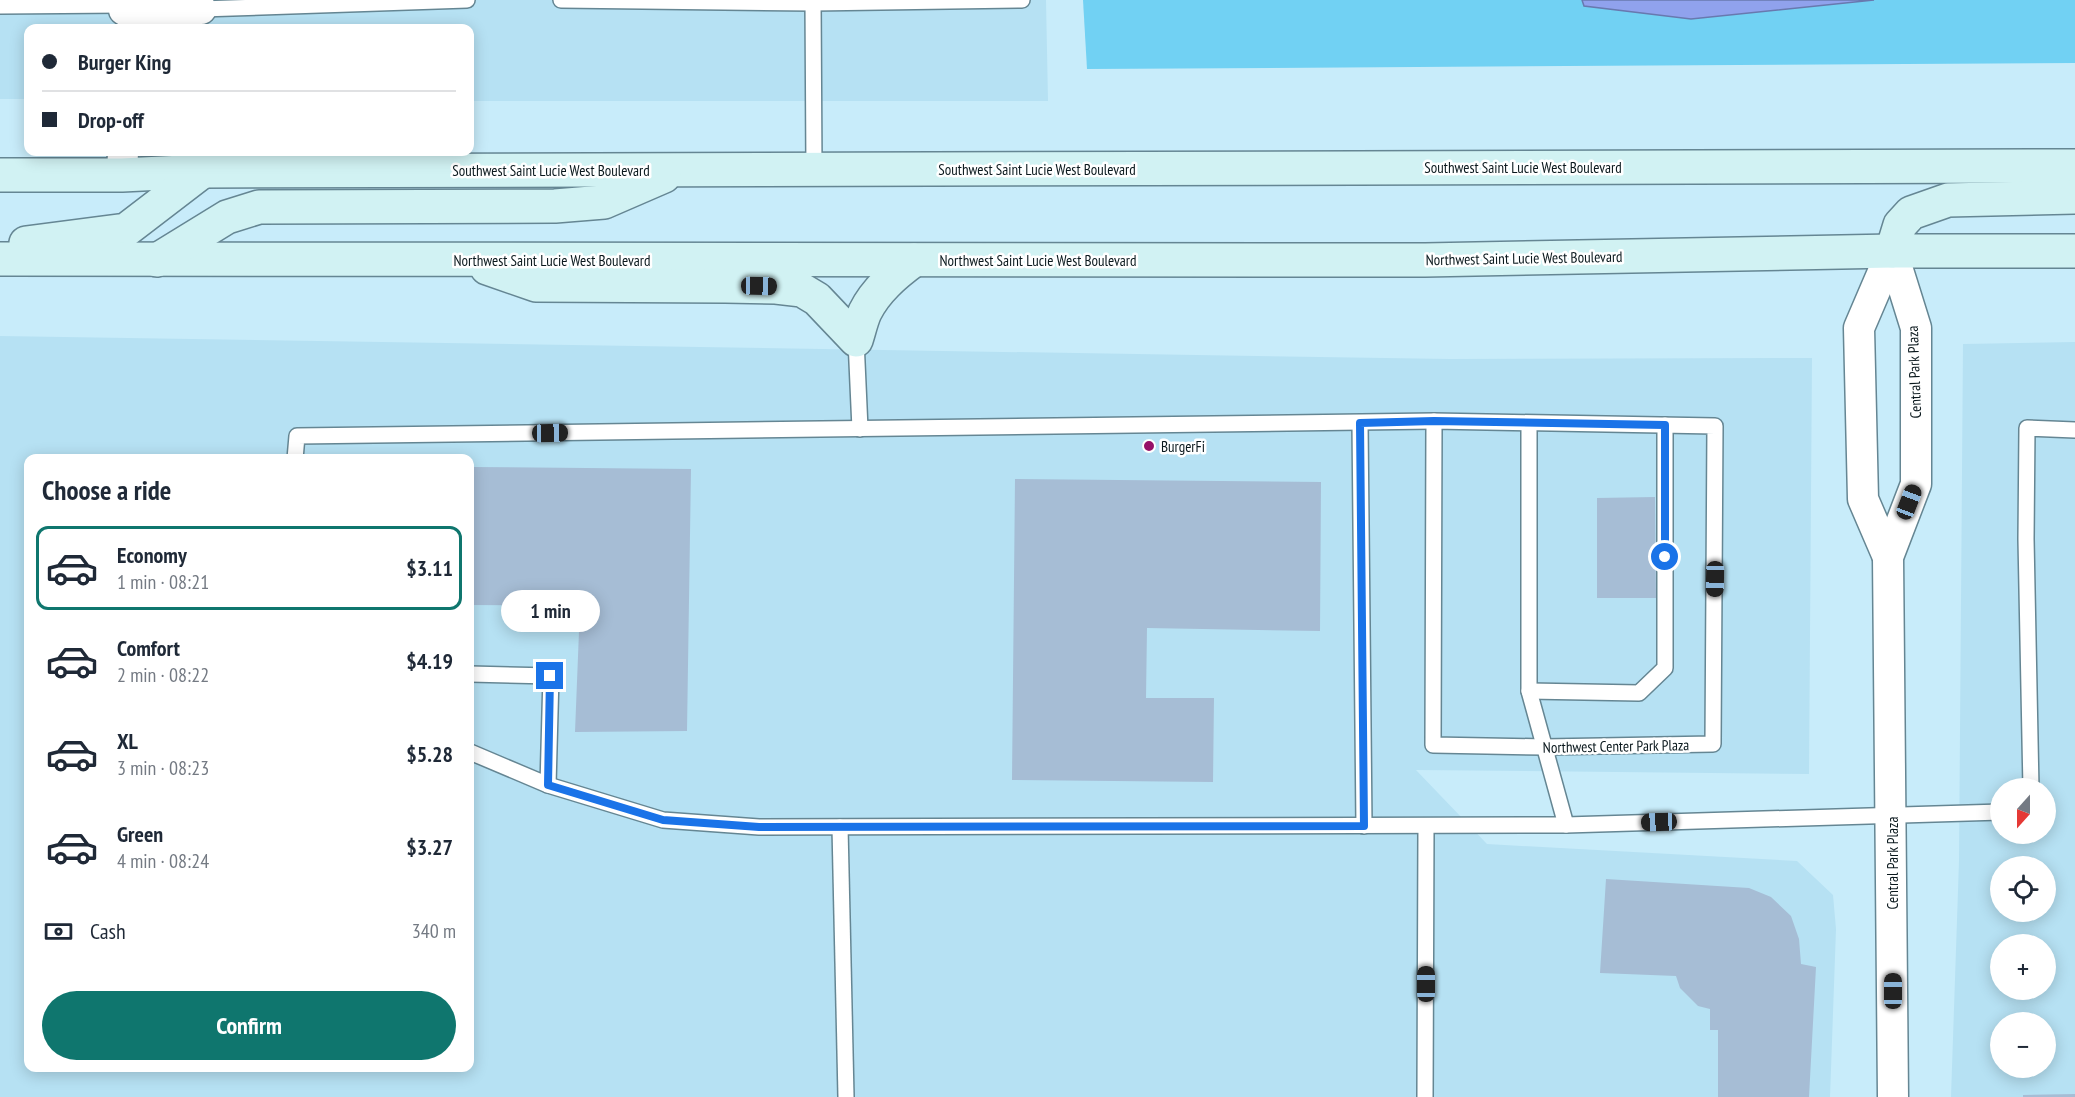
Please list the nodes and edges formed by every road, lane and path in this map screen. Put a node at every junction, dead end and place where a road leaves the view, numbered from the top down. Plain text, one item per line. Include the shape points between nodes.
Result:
1 (561, 0) edge
2 (1022, 0) edge
3 (466, 1) edge
4 (813, 2) edge
5 (0, 6) edge
6 (124, 11) edge
7 (201, 12) edge
8 (203, 161) edge
9 (122, 163) edge
10 (2075, 166) edge
11 (678, 170) junction
12 (814, 170) junction
13 (0, 175) edge
14 (2075, 197) edge
15 (0, 246) edge
16 (1892, 251) junction
17 (2075, 251) edge
18 (0, 260) edge
19 (157, 260) junction
20 (463, 260) junction
21 (915, 260) junction
22 (856, 340) junction
23 (1434, 421) junction
24 (1360, 423) junction
25 (1529, 424) junction
26 (1665, 425) junction
27 (860, 429) junction
28 (2075, 430) edge
29 (295, 454) edge
30 (1888, 557) junction
31 (474, 674) edge
32 (1529, 691) junction
33 (1545, 747) junction
34 (474, 754) edge
35 (2031, 778) edge
36 (548, 785) junction
37 (1990, 812) edge
38 (1892, 814) junction
39 (1566, 825) junction
40 (1364, 826) junction
41 (1426, 826) junction
42 (840, 827) junction
43 (846, 1097) edge
44 (1425, 1097) edge
45 (1893, 1097) edge

1 - 4 lane
2 - 4 lane
3 - 7 lane
4 - 12 lane
5 - 6 lane
6 - 7 street
8 - 9 main road, Southwest Saint Lucie West Boulevard
8 - 11 main road, Southwest Saint Lucie West Boulevard
8 - 15 main road via 126,230
9 - 13 main road, Southwest Saint Lucie West Boulevard
10 - 12 main road, Southwest Saint Lucie West Boulevard
11 - 12 main road, Southwest Saint Lucie West Boulevard
11 - 19 main road via 604,202 555,206 259,207 227,217
14 - 16 main road via 1948,200 1911,213 1900,225
16 - 17 main road, Northwest Saint Lucie West Boulevard
16 - 21 main road, Northwest Saint Lucie West Boulevard via 1425,260
16 - 30 street, Central Park Plaza via 1916,328 1916,484
16 - 30 street, Central Park Plaza via 1859,328 1863,499
18 - 19 main road, Northwest Saint Lucie West Boulevard
19 - 20 main road, Northwest Saint Lucie West Boulevard
20 - 21 main road, Northwest Saint Lucie West Boulevard
20 - 22 main road via 536,285 802,290 817,299
21 - 22 main road via 878,292
22 - 27 lane
23 - 24 lane
23 - 25 lane, Northwest Center Park Plaza
23 - 33 lane, Northwest Center Park Plaza via 1433,745
24 - 27 lane
24 - 40 lane
25 - 26 lane, Northwest Center Park Plaza
25 - 32 lane
26 - 32 lane via 1665,668 1640,693
26 - 33 lane, Northwest Center Park Plaza via 1715,426 1713,744
27 - 29 lane via 297,436
28 - 35 lane via 2027,428
30 - 38 street, Central Park Plaza
31 - 36 lane via 550,676
32 - 33 lane
33 - 39 lane
34 - 36 lane
36 - 42 lane via 663,820 759,827
37 - 38 lane
38 - 39 lane
38 - 45 street, Central Park Plaza
39 - 41 lane
40 - 41 lane
40 - 42 lane
41 - 44 lane
42 - 43 lane

